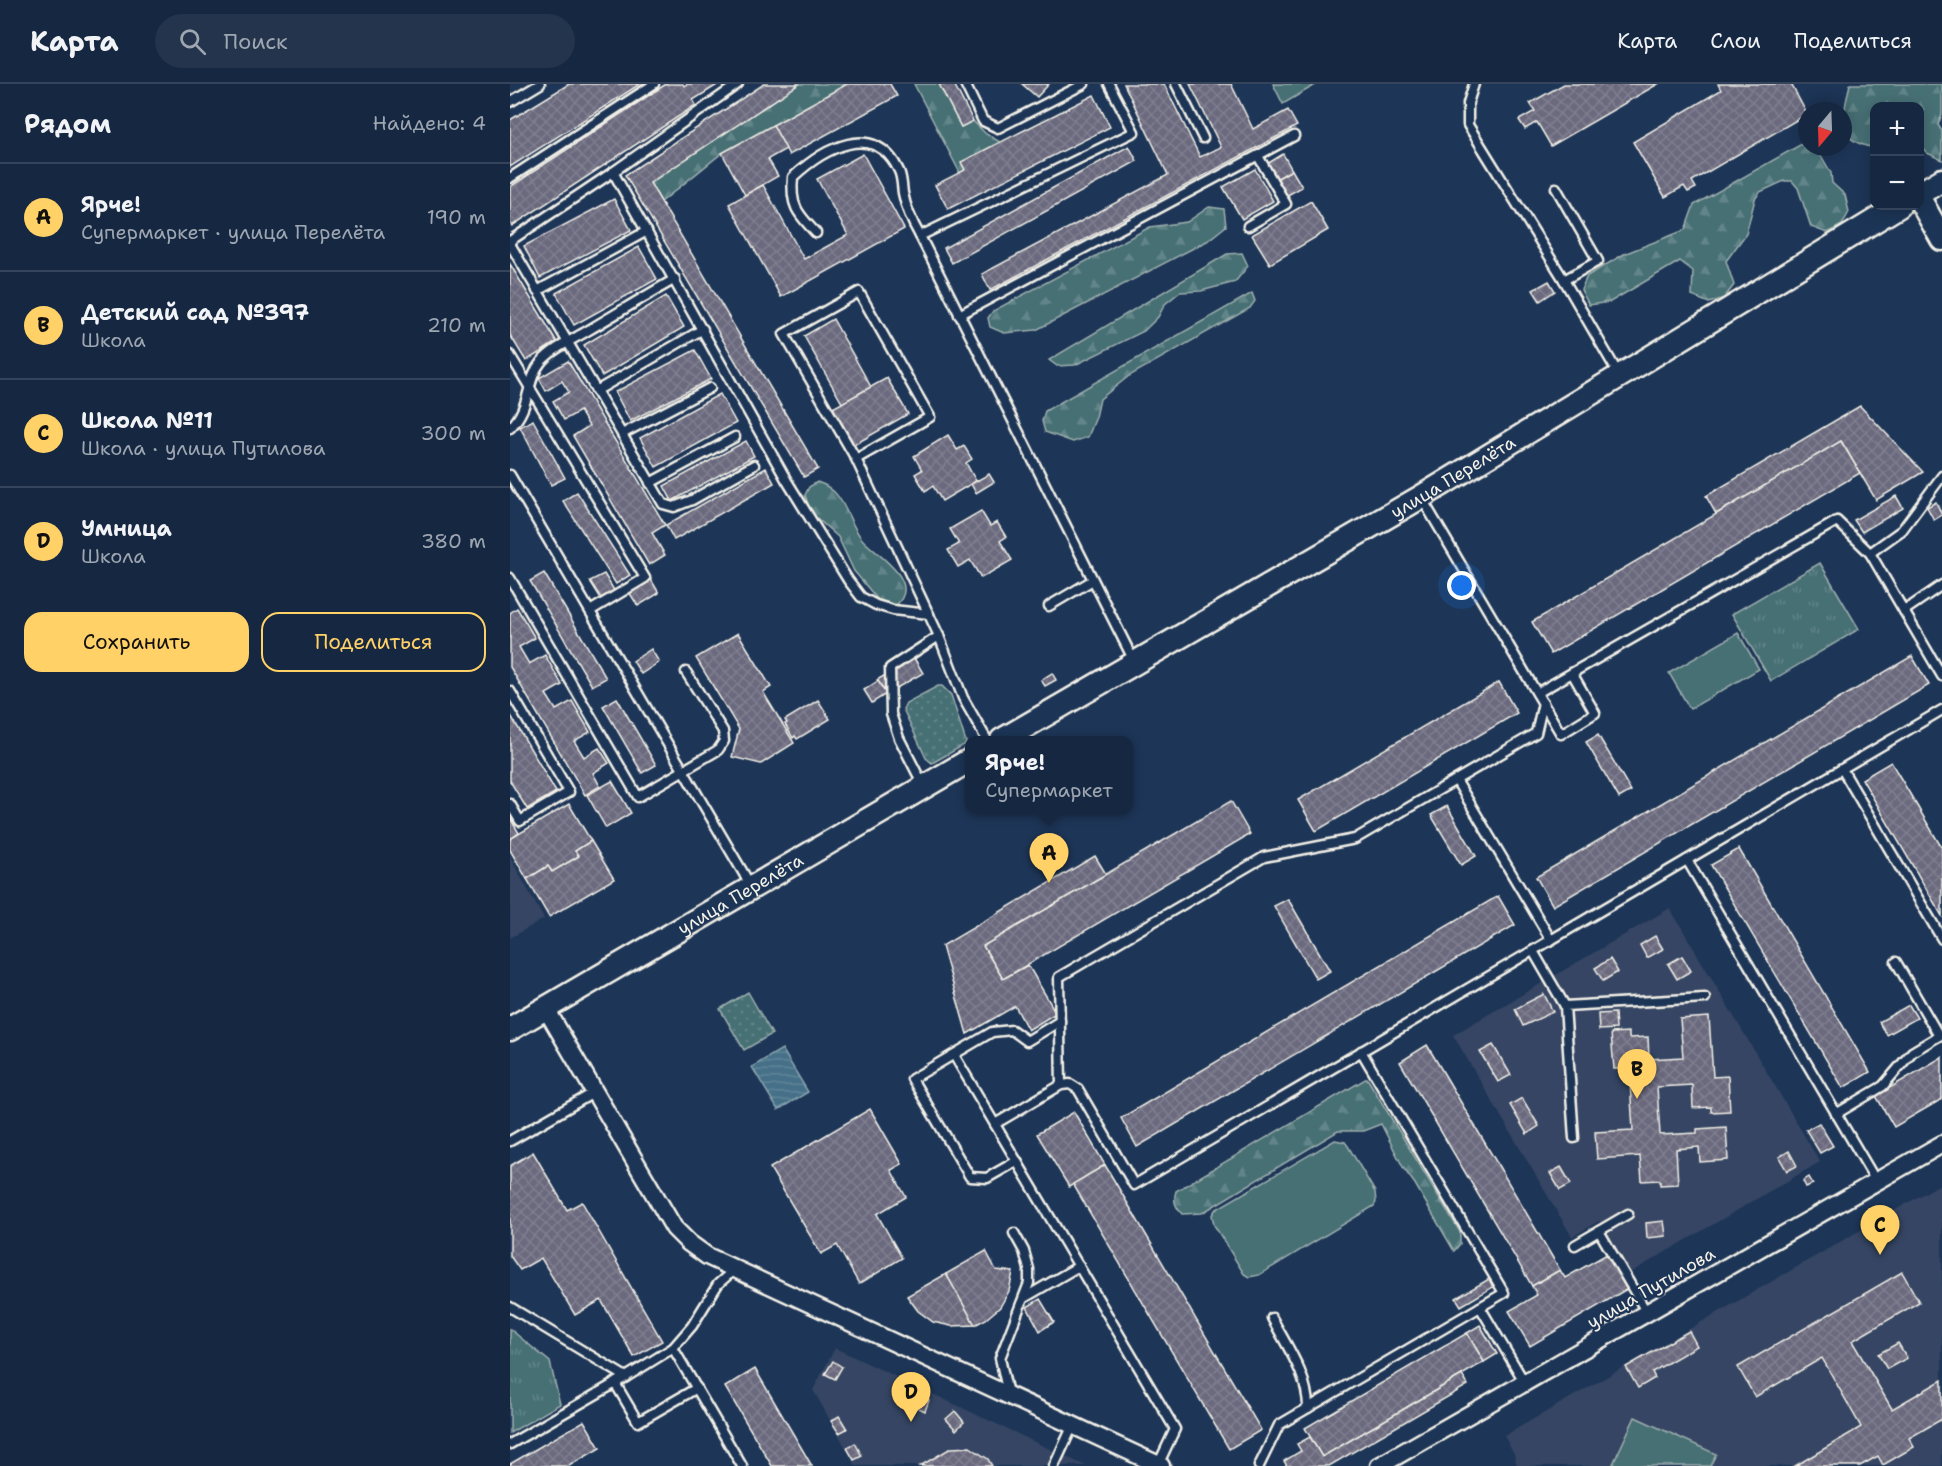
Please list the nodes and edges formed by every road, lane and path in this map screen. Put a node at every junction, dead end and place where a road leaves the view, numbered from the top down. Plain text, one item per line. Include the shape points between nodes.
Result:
1 (540, 84) edge
2 (654, 84) edge
3 (738, 84) edge
4 (965, 84) edge
5 (1082, 84) edge
6 (1109, 84) edge
7 (1176, 84) edge
8 (1474, 84) edge
9 (510, 102) edge
10 (1294, 136) dead end
11 (1203, 138) dead end
12 (1258, 156) junction
13 (613, 172) junction
14 (510, 178) edge
15 (1942, 180) edge
16 (1556, 188) dead end
17 (1924, 191) edge
18 (1924, 207) edge
19 (1892, 210) edge
20 (1248, 226) dead end
21 (647, 231) junction
22 (816, 233) dead end
23 (920, 236) junction
24 (1942, 239) edge
25 (510, 242) edge
26 (675, 279) junction
27 (1564, 280) junction
28 (537, 291) junction
29 (959, 315) junction
30 (703, 329) junction
31 (568, 342) junction
32 (510, 355) edge
33 (1620, 375) junction
34 (710, 388) dead end
35 (531, 389) junction
36 (596, 391) junction
37 (510, 428) edge
38 (622, 434) junction
39 (735, 437) dead end
40 (856, 459) junction
41 (754, 465) dead end
42 (510, 475) edge
43 (1942, 476) edge
44 (650, 483) junction
45 (1421, 497) junction
46 (1870, 553) junction
47 (510, 578) edge
48 (1093, 580) junction
49 (1942, 585) edge
50 (1050, 606) dead end
51 (590, 611) junction
52 (1904, 611) junction
53 (929, 614) junction
54 (939, 636) junction
55 (1135, 663) junction
56 (686, 672) dead end
57 (1572, 673) junction
58 (1942, 676) edge
59 (510, 691) edge
60 (1537, 693) junction
61 (1542, 703) junction
62 (1942, 710) edge
63 (984, 736) edge
64 (1011, 736) edge
65 (965, 761) edge
66 (1842, 769) junction
67 (683, 771) junction
68 (1456, 780) junction
69 (924, 786) junction
70 (510, 804) edge
71 (1687, 860) junction
72 (751, 887) junction
73 (1942, 939) edge
74 (1551, 940) junction
75 (1533, 951) junction
76 (1896, 962) dead end
77 (1705, 998) dead end
78 (1566, 1006) junction
79 (545, 1007) junction
80 (1060, 1021) junction
81 (510, 1029) edge
82 (1941, 1035) edge
83 (1361, 1051) junction
84 (954, 1055) junction
85 (1061, 1084) junction
86 (595, 1092) junction
87 (1836, 1114) junction
88 (995, 1124) junction
89 (1574, 1138) dead end
90 (510, 1141) edge
91 (1942, 1144) edge
92 (1017, 1161) junction
93 (1876, 1181) junction
94 (1628, 1214) dead end
95 (1599, 1231) junction
96 (1014, 1233) dead end
97 (1575, 1245) dead end
98 (1078, 1266) junction
99 (736, 1269) junction
100 (1024, 1298) junction
101 (510, 1307) edge
102 (1480, 1307) junction
103 (1647, 1313) junction
104 (1272, 1318) dead end
105 (673, 1348) junction
106 (626, 1377) junction
107 (615, 1383) junction
108 (1525, 1383) junction
109 (697, 1388) junction
110 (1009, 1395) junction
111 (1308, 1408) junction
112 (1073, 1425) junction
113 (510, 1444) edge
114 (1160, 1465) edge
115 (742, 1466) edge
116 (1054, 1466) edge
117 (1259, 1466) edge
118 (1379, 1466) edge

1 - 9 lane
2 - 14 lane
3 - 13 lane
4 - 5 lane via 982,122 998,128
6 - 23 lane via 1134,132
7 - 11 lane
8 - 27 lane via 1468,103 1468,125
10 - 12 lane
12 - 20 lane via 1286,204
12 - 29 lane
13 - 21 lane
13 - 25 lane
15 - 17 main road
16 - 27 lane via 1598,261
18 - 24 main road
19 - 33 main road, улица Перелёта
21 - 26 lane
21 - 28 lane
22 - 23 lane via 798,214 791,195 793,177 811,160 860,141 880,147 892,158 901,173 908,213
23 - 29 lane
25 - 28 lane
26 - 30 lane
26 - 31 lane
27 - 33 lane
28 - 31 lane
29 - 48 lane
30 - 36 lane
30 - 53 lane via 787,481 861,597 893,610
31 - 35 lane via 542,361 533,375
31 - 36 lane
32 - 35 lane
33 - 45 main road, улица Перелёта
34 - 38 lane
35 - 37 lane via 522,413
35 - 51 lane via 645,578
36 - 38 lane
38 - 44 lane
39 - 44 lane
40 - 40 lane via 784,334 859,292 930,417
40 - 53 lane
41 - 44 lane via 674,507 663,504
42 - 51 lane
43 - 46 lane via 1902,531
45 - 55 main road, улица Перелёта
45 - 60 lane
46 - 52 lane
46 - 57 lane via 1837,521
47 - 67 lane via 638,797
48 - 50 lane
48 - 55 lane
49 - 52 lane
51 - 67 lane
52 - 58 lane
53 - 54 lane
54 - 63 lane via 963,698
54 - 69 lane via 890,668 891,714
55 - 64 main road, улица Перелёта
56 - 67 lane via 723,731 724,741 718,750
57 - 60 lane
57 - 61 lane via 1595,714 1561,734
59 - 70 lane via 569,792 520,821
60 - 61 lane
61 - 68 lane via 1536,733
62 - 66 lane
65 - 69 main road, улица Перелёта
66 - 71 lane
66 - 73 lane
67 - 72 lane
68 - 74 lane
68 - 80 lane via 1355,839 1264,857 1059,977
69 - 72 main road, улица Перелёта
71 - 74 lane
71 - 87 lane
72 - 79 main road, улица Перелёта
74 - 75 lane
75 - 78 lane
75 - 83 lane
76 - 82 lane
77 - 78 lane
78 - 89 lane
79 - 81 main road, улица Перелёта
79 - 86 street
80 - 84 lane via 1027,1041 1012,1029 992,1032
80 - 85 lane
82 - 87 lane via 1912,1052 1883,1086
83 - 85 lane via 1134,1185 1078,1089
83 - 102 lane via 1504,1293
84 - 88 lane
84 - 92 lane via 912,1079 970,1177 987,1178
85 - 88 lane
86 - 90 lane
86 - 99 street via 674,1228 707,1256
87 - 93 lane
88 - 92 lane
91 - 93 street, улица Путилова
92 - 98 lane
93 - 103 street, улица Путилова
94 - 95 lane
95 - 97 lane
95 - 103 lane
96 - 100 lane via 1029,1269
98 - 100 lane
98 - 114 lane via 1175,1429
99 - 105 lane via 718,1284
99 - 110 street
100 - 110 lane via 1000,1358
101 - 106 lane
102 - 108 lane
102 - 111 lane
103 - 108 street, улица Путилова
104 - 111 lane via 1304,1378
105 - 106 lane
105 - 109 lane
106 - 107 lane
107 - 109 lane via 638,1422
107 - 113 lane
108 - 118 street, улица Путилова
109 - 115 lane
110 - 112 street
111 - 117 lane via 1279,1425
112 - 114 street
112 - 116 lane

